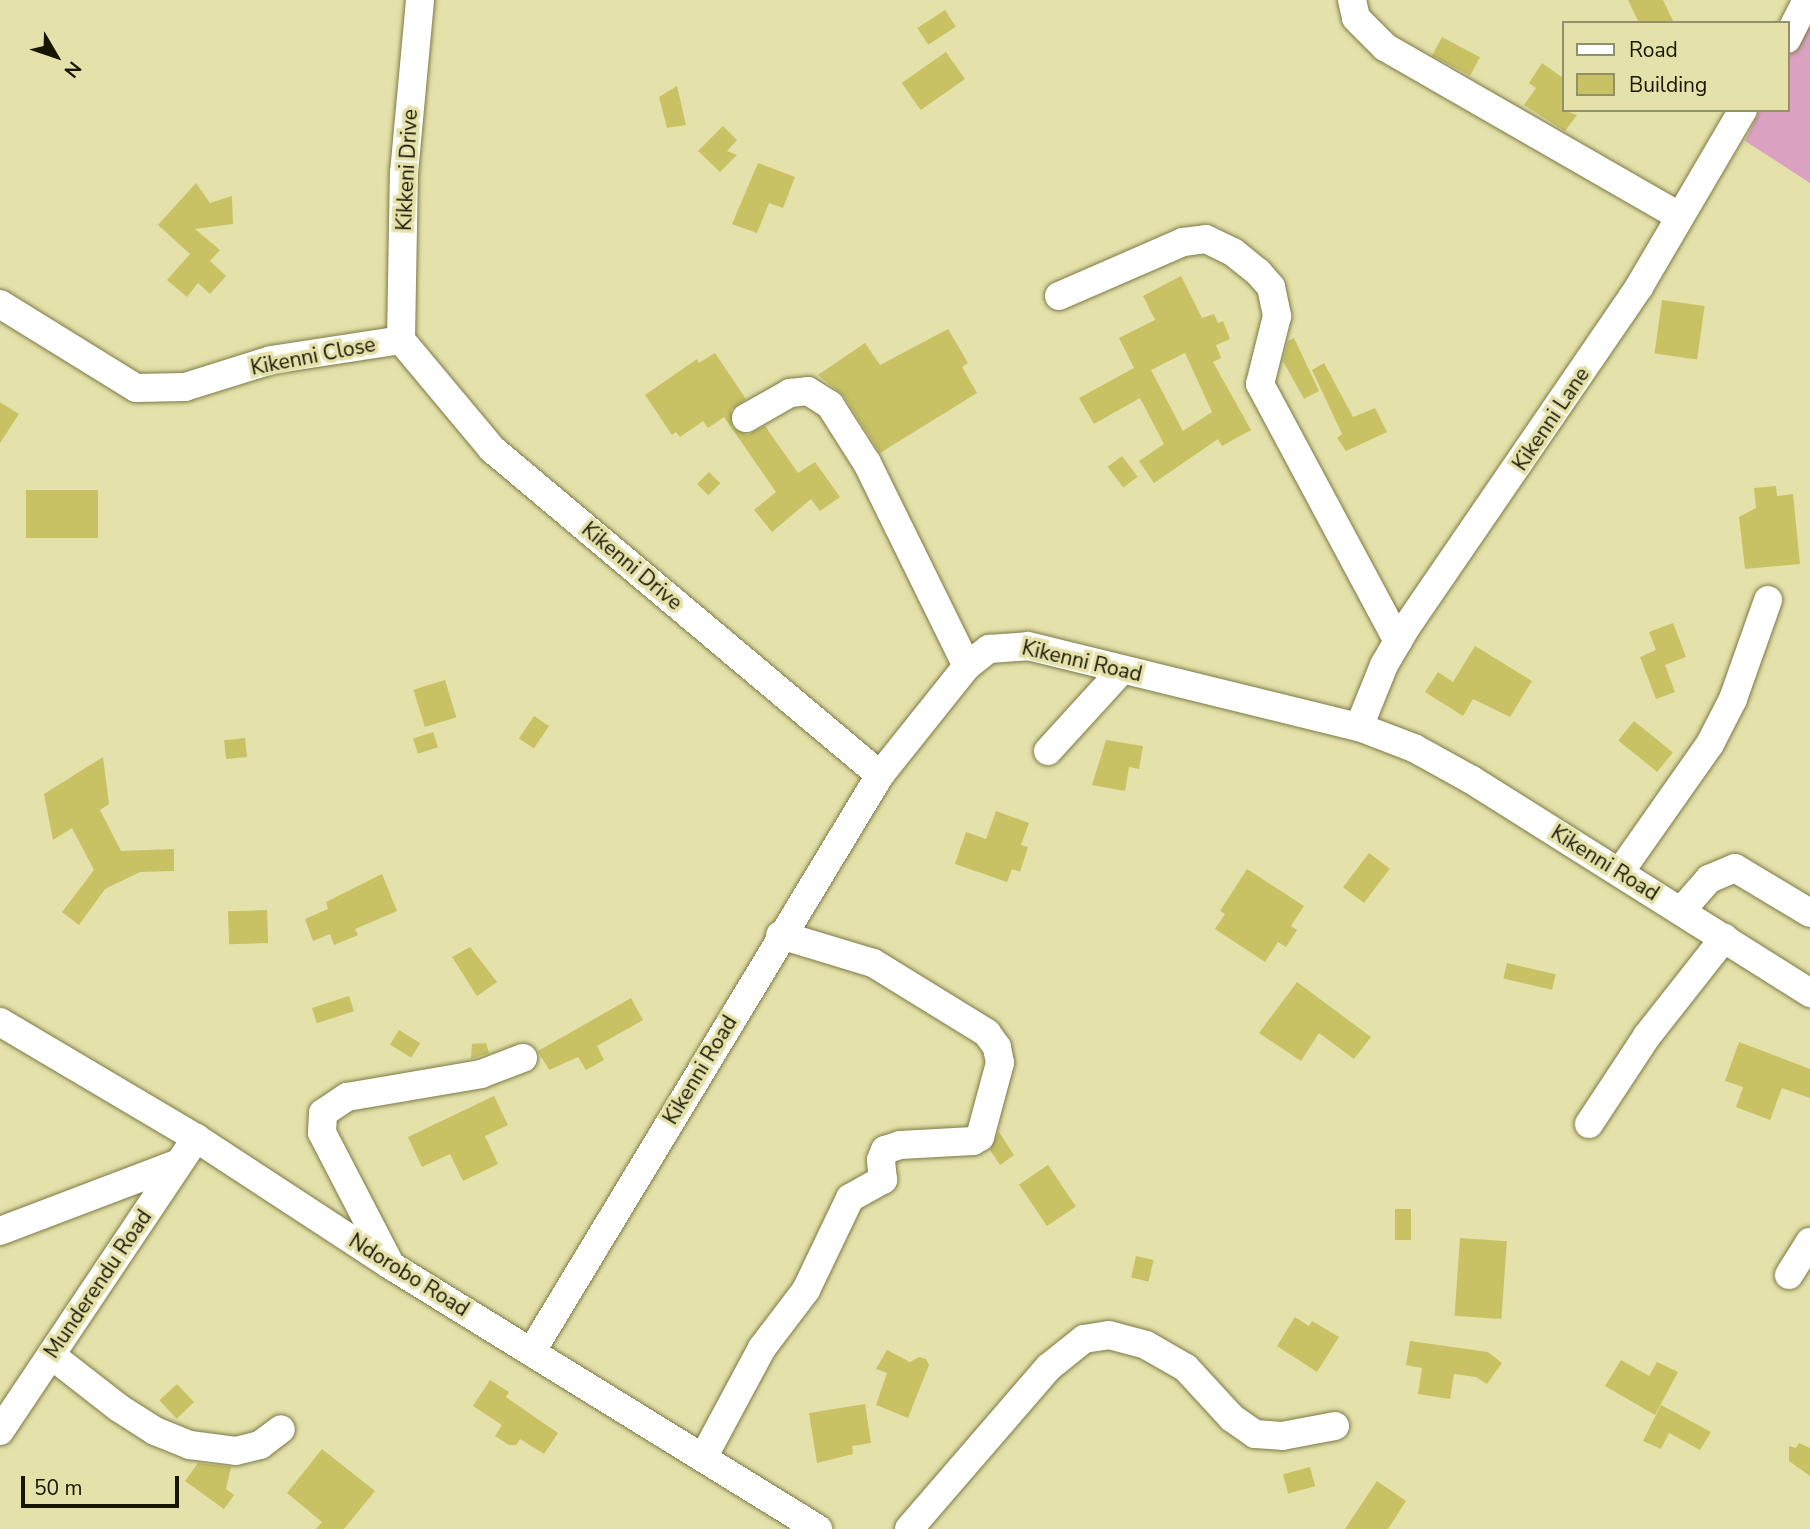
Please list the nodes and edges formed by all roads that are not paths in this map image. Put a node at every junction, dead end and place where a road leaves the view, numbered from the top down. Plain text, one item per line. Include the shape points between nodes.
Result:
1 (420, 0) edge
2 (1352, 0) edge
3 (1807, 0) edge
4 (1789, 35) edge
5 (1742, 112) edge
6 (1679, 216) junction
7 (1059, 296) dead end
8 (0, 304) edge
9 (401, 340) junction
10 (746, 418) dead end
11 (1768, 600) dead end
12 (1398, 641) junction
13 (967, 666) junction
14 (1122, 670) junction
15 (1359, 727) junction
16 (1048, 751) dead end
17 (880, 775) junction
18 (1620, 872) junction
19 (1681, 911) junction
20 (1810, 913) edge
21 (780, 935) junction
22 (1724, 938) junction
23 (1810, 993) edge
24 (0, 1022) edge
25 (523, 1058) dead end
26 (1589, 1124) dead end
27 (196, 1138) junction
28 (179, 1163) junction
29 (0, 1231) edge
30 (1810, 1242) edge
31 (390, 1265) junction
32 (1789, 1275) dead end
33 (533, 1351) junction
34 (51, 1355) junction
35 (1335, 1426) dead end
36 (281, 1429) dead end
37 (0, 1431) edge
38 (704, 1458) junction
39 (818, 1529) edge
40 (909, 1529) edge

1 - 9 street, Kikkeni Drive via 404,173
2 - 6 street via 1356,18 1385,47
3 - 4 street
5 - 6 street, Kikenni Lane
6 - 12 street, Kikenni Lane via 1639,287
7 - 12 street via 1206,239 1258,272 1271,287 1277,316 1260,384
8 - 9 street, Kikenni Close via 136,388 186,387 271,360
9 - 17 street, Kikenni Drive via 492,449
10 - 13 street via 790,393 808,391 830,405 867,463
11 - 18 street via 1733,699 1710,744
12 - 15 street, Kikenni Lane
13 - 14 street, Kikenni Road via 989,649 1006,645 1028,646
13 - 17 street, Kikenni Road
14 - 15 street, Kikenni Road
14 - 16 street
15 - 18 street, Kikenni Road via 1413,748 1472,780
17 - 21 street, Kikenni Road
18 - 19 street, Kikenni Road
19 - 20 street via 1709,878 1735,868
19 - 22 street, Kikenni Road
21 - 33 street, Kikenni Road
21 - 38 street via 873,963 987,1033 997,1047 1000,1063 980,1136 973,1141 885,1150 883,1180 850,1198 806,1290 762,1348
22 - 23 street, Kikenni Road
22 - 26 street via 1647,1035
24 - 27 street, Ndorobo Road
25 - 31 street via 481,1074 347,1097 323,1113 322,1133
27 - 28 street, Munderendu Road
27 - 31 street, Ndorobo Road
28 - 29 street
28 - 34 street, Munderendu Road
30 - 32 street
31 - 33 street, Ndorobo Road
33 - 38 street, Ndorobo Road
34 - 36 street via 128,1414 190,1445 236,1451 260,1445
34 - 37 street, Munderendu Road
35 - 40 street via 1282,1436 1255,1434 1232,1418 1186,1368 1146,1345 1109,1335 1084,1339 1049,1367
38 - 39 street, Ndorobo Road

